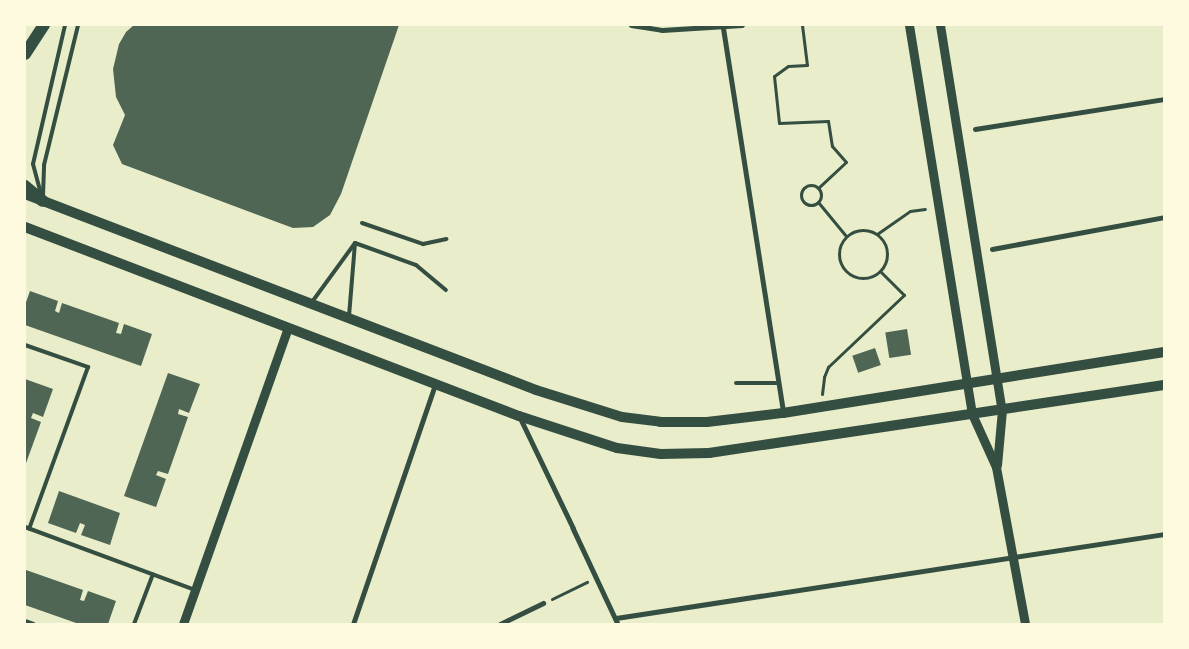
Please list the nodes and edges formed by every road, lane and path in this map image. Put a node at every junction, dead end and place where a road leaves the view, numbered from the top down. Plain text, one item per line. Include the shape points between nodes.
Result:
1 (44, 25) edge
2 (65, 25) edge
3 (78, 25) edge
4 (631, 25) edge
5 (742, 25) edge
6 (802, 25) edge
7 (910, 25) edge
8 (940, 25) edge
9 (662, 28) edge
10 (723, 28) junction
11 (25, 54) edge
12 (1164, 99) edge
13 (975, 130) dead end
14 (25, 186) edge
15 (818, 188) junction
16 (25, 194) edge
17 (42, 201) junction
18 (818, 202) junction
19 (938, 207) junction
20 (1164, 217) edge
21 (362, 223) dead end
22 (25, 227) edge
23 (877, 234) junction
24 (846, 236) junction
25 (446, 239) dead end
26 (355, 244) junction
27 (992, 249) dead end
28 (880, 271) junction
29 (446, 290) dead end
30 (311, 304) junction
31 (349, 318) junction
32 (288, 328) junction
33 (25, 344) edge
34 (1164, 352) edge
35 (997, 378) junction
36 (736, 383) dead end
37 (778, 383) junction
38 (967, 383) junction
39 (435, 384) junction
40 (1164, 385) edge
41 (820, 407) junction
42 (1002, 410) junction
43 (783, 413) junction
44 (972, 414) junction
45 (519, 416) junction
46 (996, 467) junction
47 (27, 528) edge
48 (573, 528) joint
49 (1164, 534) edge
50 (1013, 558) junction
51 (152, 574) junction
52 (596, 578) junction
53 (196, 590) junction
54 (544, 603) joint
55 (616, 618) junction
56 (25, 621) edge
57 (34, 624) edge
58 (134, 624) edge
59 (183, 624) edge
60 (352, 624) edge
61 (500, 624) edge
62 (618, 624) edge
63 (1025, 624) edge

1 - 11 main road
2 - 17 lane via 33,164
3 - 17 lane via 44,165
4 - 9 street
5 - 10 street
6 - 15 path via 807,65 788,66 774,76 779,122 828,121 832,146 846,162
7 - 19 street
8 - 35 street
9 - 10 street
10 - 37 street
12 - 13 street
14 - 17 main road
15 - 18 path via 821,192
15 - 18 path via 808,185 801,192 804,202 809,205
16 - 17 main road
17 - 30 main road
18 - 24 path
19 - 23 path via 910,211
19 - 38 street
20 - 27 street
21 - 25 lane via 423,244
22 - 32 main road
23 - 24 path via 861,229
23 - 28 path via 884,240 888,256
24 - 28 path via 839,251 843,268 857,277 873,276
26 - 29 lane via 416,265
26 - 30 lane
26 - 31 lane
28 - 41 path via 904,295 828,367
30 - 31 main road
31 - 43 main road via 536,390 622,417 660,422 707,422
32 - 39 main road
32 - 53 street
33 - 47 lane via 88,367
34 - 35 main road
35 - 38 main road
35 - 42 street
36 - 37 lane
37 - 43 street
38 - 41 main road
38 - 44 street
39 - 45 main road
39 - 60 street
40 - 42 main road
41 - 43 main road
42 - 44 main road
42 - 46 street
44 - 45 main road via 709,453 661,454 617,448
44 - 46 street
45 - 48 street
46 - 50 street
47 - 51 lane
48 - 52 street
49 - 50 street
50 - 55 street
50 - 63 street
51 - 53 lane
51 - 58 lane
52 - 54 path
52 - 55 street
53 - 59 street
54 - 61 street
55 - 62 street
56 - 57 lane

